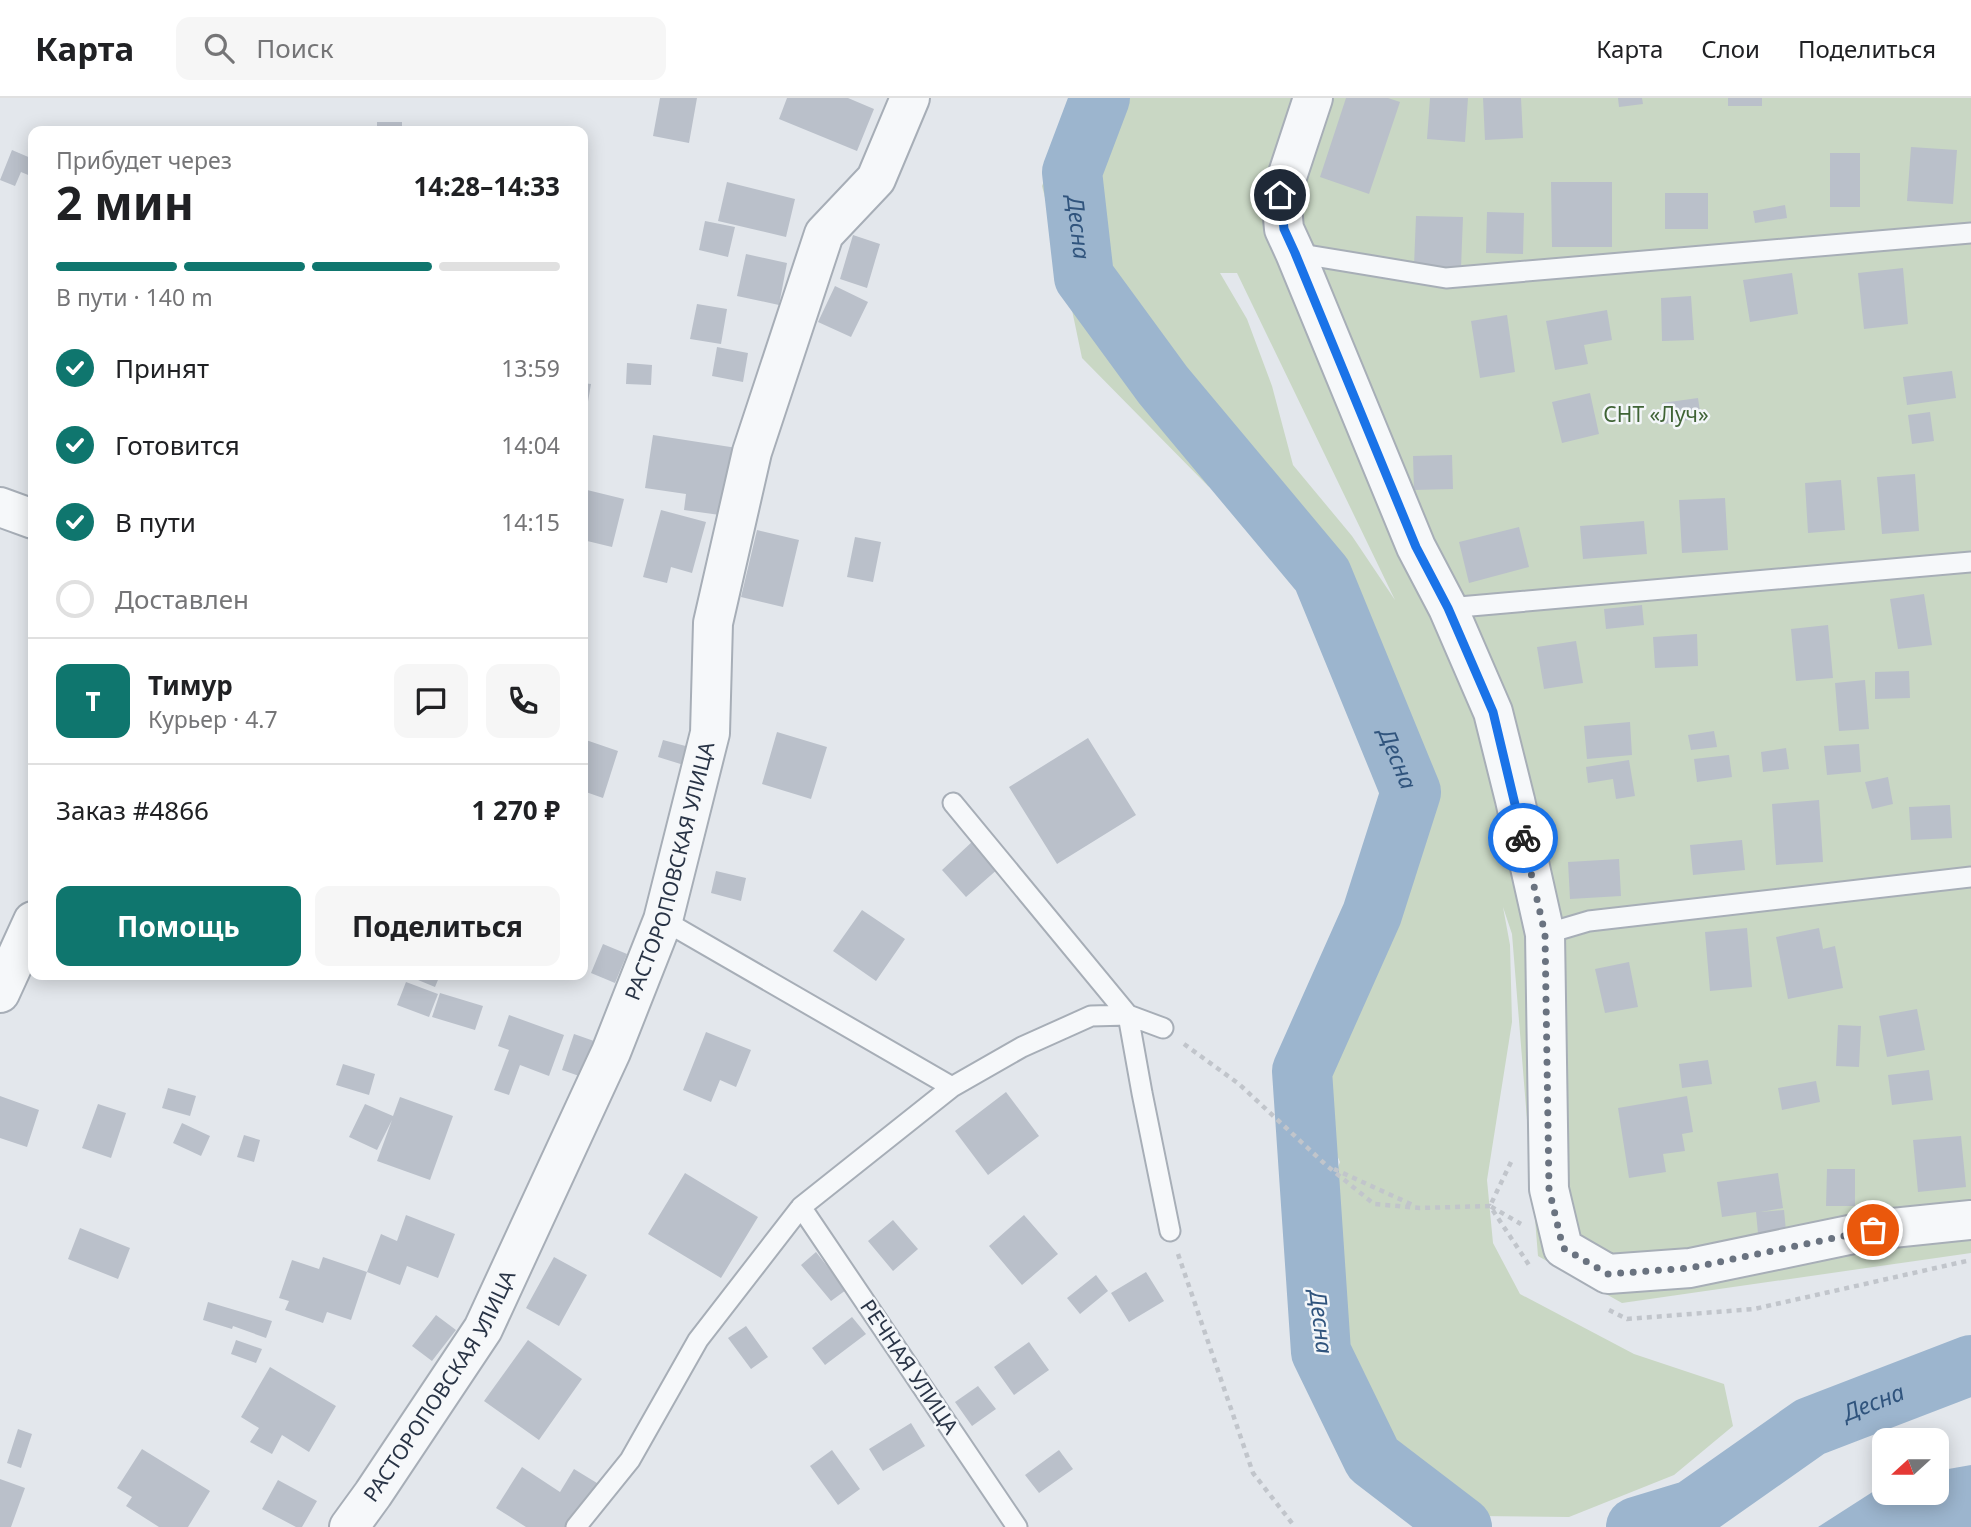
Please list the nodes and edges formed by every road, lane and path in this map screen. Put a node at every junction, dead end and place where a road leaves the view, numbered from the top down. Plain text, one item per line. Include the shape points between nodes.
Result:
1 (910, 98) edge
2 (1313, 98) edge
3 (1971, 233) edge
4 (1295, 253) junction
5 (0, 507) edge
6 (28, 517) edge
7 (1971, 562) edge
8 (1448, 608) junction
9 (953, 803) dead end
10 (1971, 877) edge
11 (663, 920) junction
12 (28, 932) edge
13 (1545, 934) junction
14 (0, 993) edge
15 (1128, 1015) junction
16 (1163, 1028) joint
17 (952, 1087) junction
18 (801, 1207) junction
19 (1420, 1208) dead end
20 (1971, 1220) edge
21 (1170, 1231) joint
22 (349, 1527) edge
23 (576, 1527) edge
24 (1017, 1527) edge
25 (1295, 1527) edge

1 - 11 street, РАСТОРОПОВСКАЯ УЛИЦА via 876,179 824,234 752,452 713,623 710,733
2 - 4 street via 1280,195 1284,229
3 - 4 lane via 1446,278
4 - 8 street via 1416,547
5 - 6 street
7 - 8 lane
8 - 13 street via 1493,712
9 - 15 lane
10 - 13 lane via 1589,921
11 - 17 lane
11 - 22 street, РАСТОРОПОВСКАЯ УЛИЦА via 611,1052 483,1329
12 - 14 street
13 - 20 street via 1549,1189 1563,1248 1608,1274 1690,1268 1873,1230
15 - 16 lane
15 - 17 lane via 1091,1016 1022,1047
15 - 21 lane
16 - 19 path via 1239,1084 1326,1166
17 - 18 lane
18 - 23 lane via 698,1340 630,1460
18 - 24 lane, РЕЧНАЯ УЛИЦА
21 - 25 path via 1253,1473

